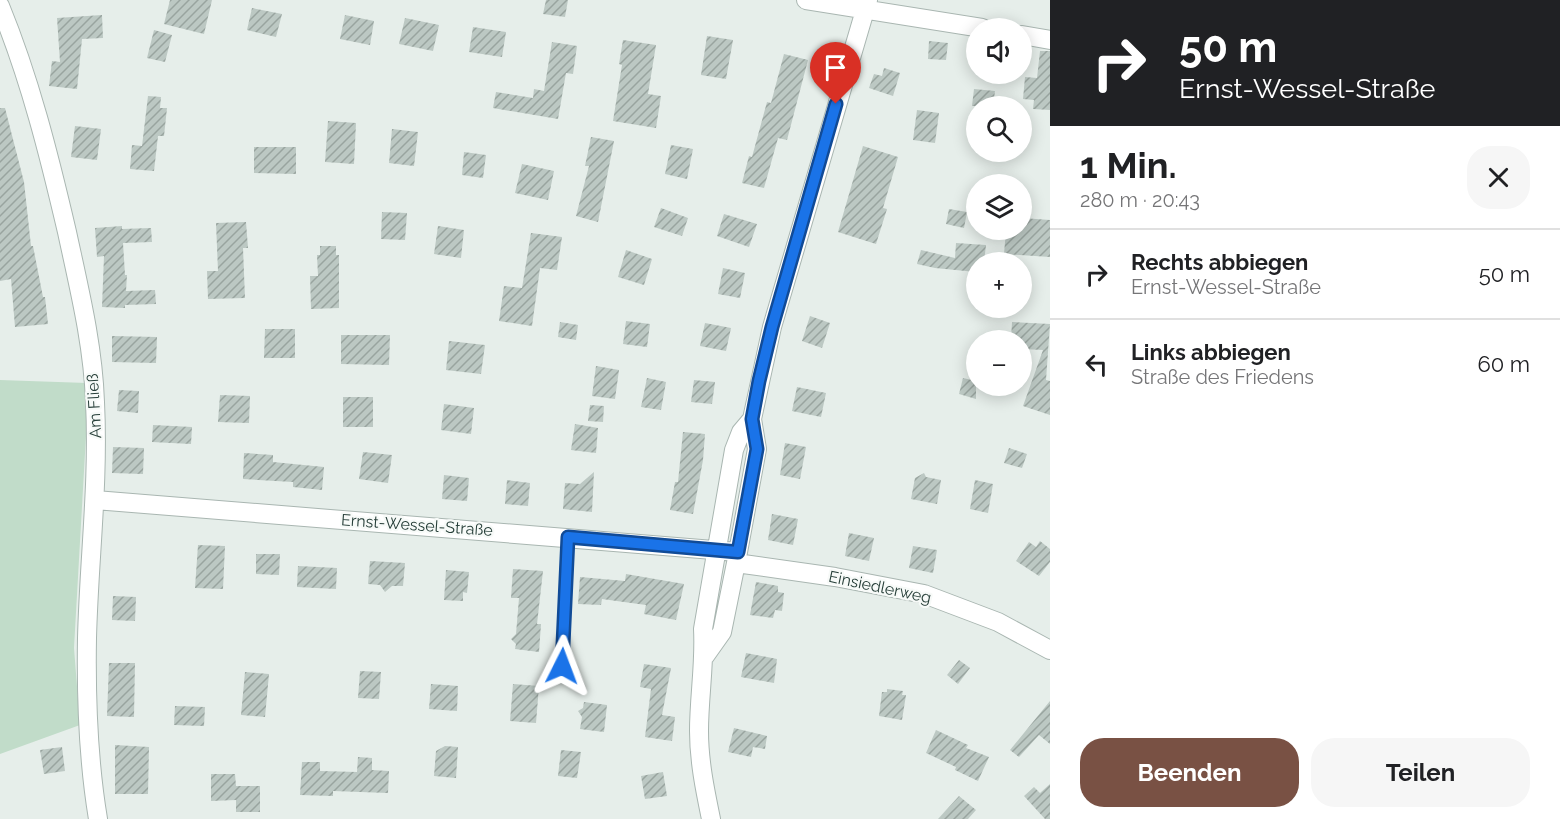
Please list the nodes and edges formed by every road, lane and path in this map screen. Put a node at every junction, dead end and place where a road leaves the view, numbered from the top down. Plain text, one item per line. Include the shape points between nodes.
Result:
1 (806, 0) edge
2 (866, 5) edge
3 (0, 6) edge
4 (966, 25) edge
5 (1032, 37) edge
6 (1050, 40) edge
7 (752, 419) junction
8 (95, 500) junction
9 (568, 537) junction
10 (715, 550) junction
11 (737, 558) junction
12 (1050, 650) edge
13 (705, 656) junction
14 (562, 666) dead end
15 (98, 819) edge
16 (711, 819) edge

1 - 2 street
2 - 4 street
2 - 7 street via 772,327
3 - 8 street, Am Fließ via 30,85 79,285 95,402
5 - 6 street
7 - 10 street via 734,450
7 - 11 street via 757,449
8 - 9 street, Ernst-Wessel-Straße
8 - 15 street, Am Fließ via 87,638 88,738
9 - 10 street, Ernst-Wessel-Straße
9 - 14 lane
10 - 11 street, Ernst-Wessel-Straße
10 - 13 street via 703,629
11 - 12 street, Einsiedlerweg via 924,594 998,622
11 - 13 street via 722,632
13 - 16 street via 699,732

